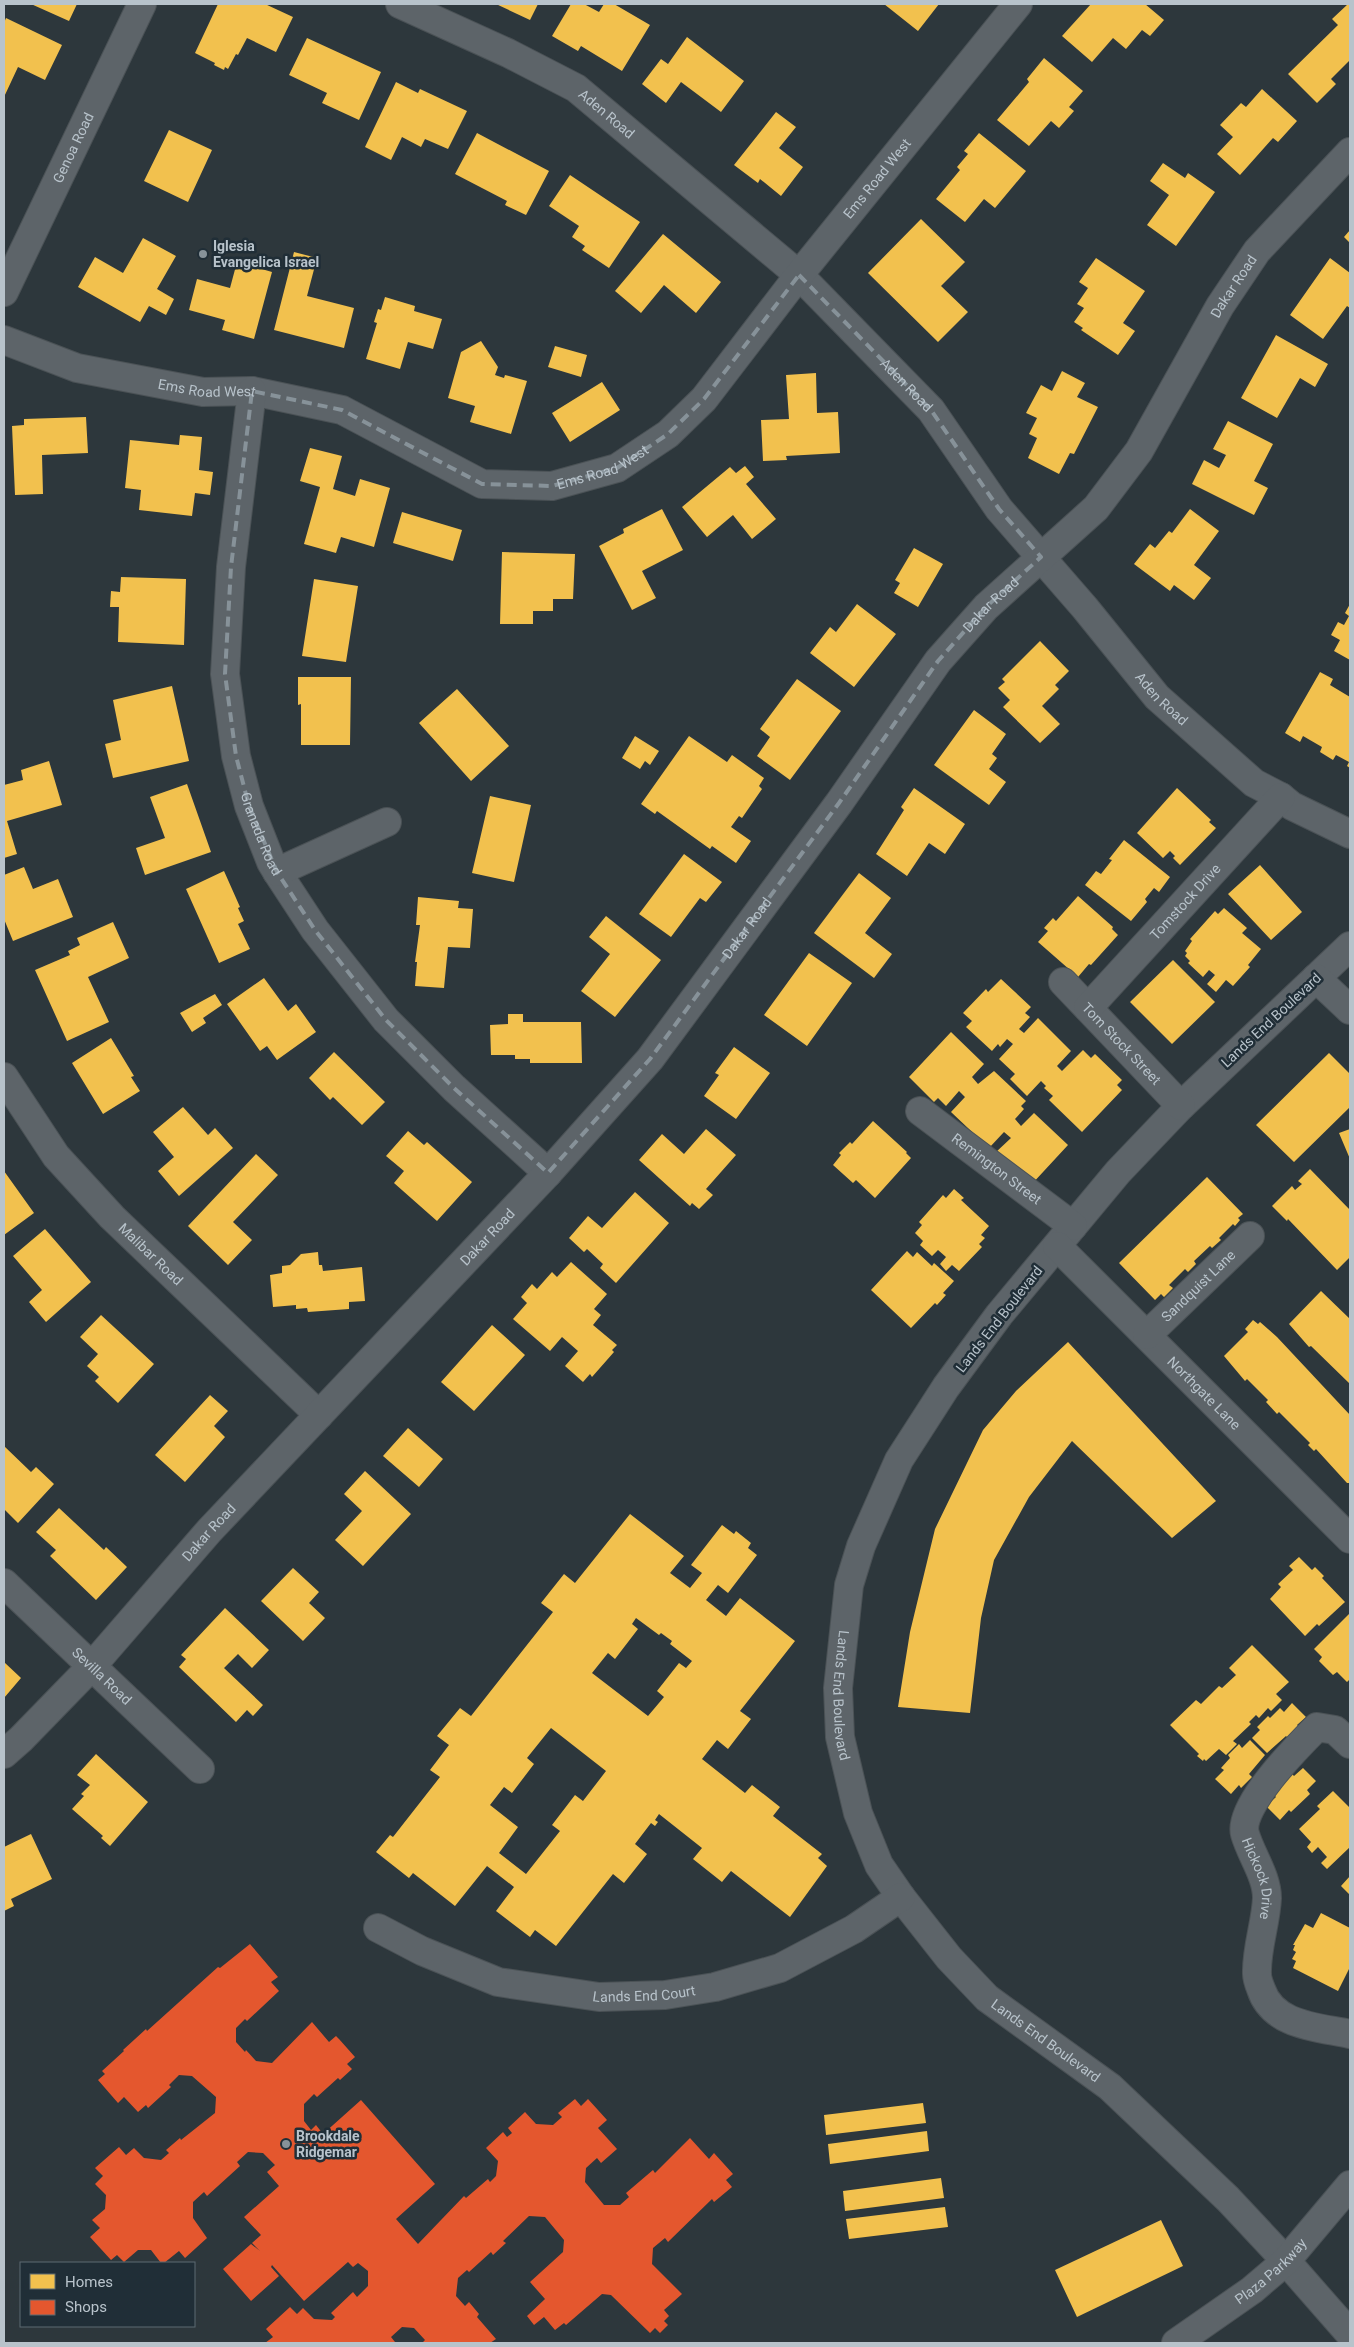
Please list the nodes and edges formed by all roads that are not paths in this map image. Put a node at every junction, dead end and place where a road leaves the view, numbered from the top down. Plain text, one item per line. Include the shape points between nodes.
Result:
1 (142, 4) edge
2 (400, 4) edge
3 (1018, 4) edge
4 (1350, 152) edge
5 (799, 274) junction
6 (4, 292) edge
7 (4, 340) edge
8 (252, 391) junction
9 (1041, 557) junction
10 (1282, 797) junction
11 (388, 822) dead end
12 (1350, 834) edge
13 (278, 872) junction
14 (1350, 946) edge
15 (1316, 978) junction
16 (1063, 982) dead end
17 (1088, 1008) junction
18 (1350, 1010) edge
19 (4, 1077) edge
20 (1180, 1106) junction
21 (920, 1111) dead end
22 (548, 1173) junction
23 (1065, 1236) junction
24 (1250, 1236) dead end
25 (1147, 1335) junction
26 (319, 1415) junction
27 (1350, 1539) edge
28 (4, 1583) edge
29 (92, 1666) junction
30 (1350, 1744) edge
31 (4, 1754) edge
32 (200, 1769) dead end
33 (901, 1897) junction
34 (378, 1928) dead end
35 (1350, 2034) edge
36 (1350, 2185) edge
37 (1286, 2261) junction
38 (1350, 2334) edge
39 (1176, 2343) edge

1 - 6 street, Genoa Road
2 - 5 street, Aden Road via 508,52 576,88
3 - 5 street, Ems Road West
4 - 9 street, Dakar Road via 1257,252 1220,306 1139,451 1096,508
5 - 8 street, Ems Road West via 704,399 668,434 617,468 552,486 482,484 342,410
5 - 9 street, Aden Road via 931,410 999,509
7 - 8 street, Ems Road West via 77,368 203,392
8 - 13 street, Granada Road via 231,567 225,674 236,756 247,798 271,862
9 - 10 street, Aden Road via 1157,696 1254,783
9 - 22 street, Dakar Road via 986,607 938,661 839,803 650,1059
10 - 12 street, Aden Road via 1292,806
10 - 17 street, Tomstock Drive
11 - 13 street
13 - 22 street, Granada Road via 314,930 386,1020 454,1088
14 - 15 street, Lands End Boulevard
15 - 18 street
15 - 20 street, Lands End Boulevard
16 - 17 street, Tom Stock Street
17 - 20 street, Tom Stock Street
19 - 26 street, Malibar Road via 56,1156 112,1217
20 - 23 street, Lands End Boulevard via 1118,1172
21 - 23 street, Remington Street
22 - 26 street, Dakar Road
23 - 25 street, Northgate Lane
23 - 33 street, Lands End Boulevard via 993,1323 899,1460 861,1546 849,1585 838,1688 840,1737 858,1813 879,1865
24 - 25 street, Sandquist Lane
25 - 27 street, Northgate Lane
26 - 29 street, Dakar Road via 209,1531
28 - 29 street, Sevilla Road
29 - 31 street, Dakar Road
29 - 32 street, Sevilla Road
30 - 35 street, Hickock Drive via 1335,1730 1317,1727 1286,1758 1246,1813 1244,1832 1261,1872 1267,1897 1256,1975 1264,1998 1274,2011 1291,2021
33 - 34 street, Lands End Court via 854,1929 780,1968 715,1987 665,1995 599,1998 498,1982 422,1951
33 - 37 street, Lands End Boulevard via 987,1998 1110,2087 1228,2199
36 - 37 street, Plaza Parkway
37 - 38 street, Lands End Boulevard
37 - 39 street, Plaza Parkway via 1252,2290

